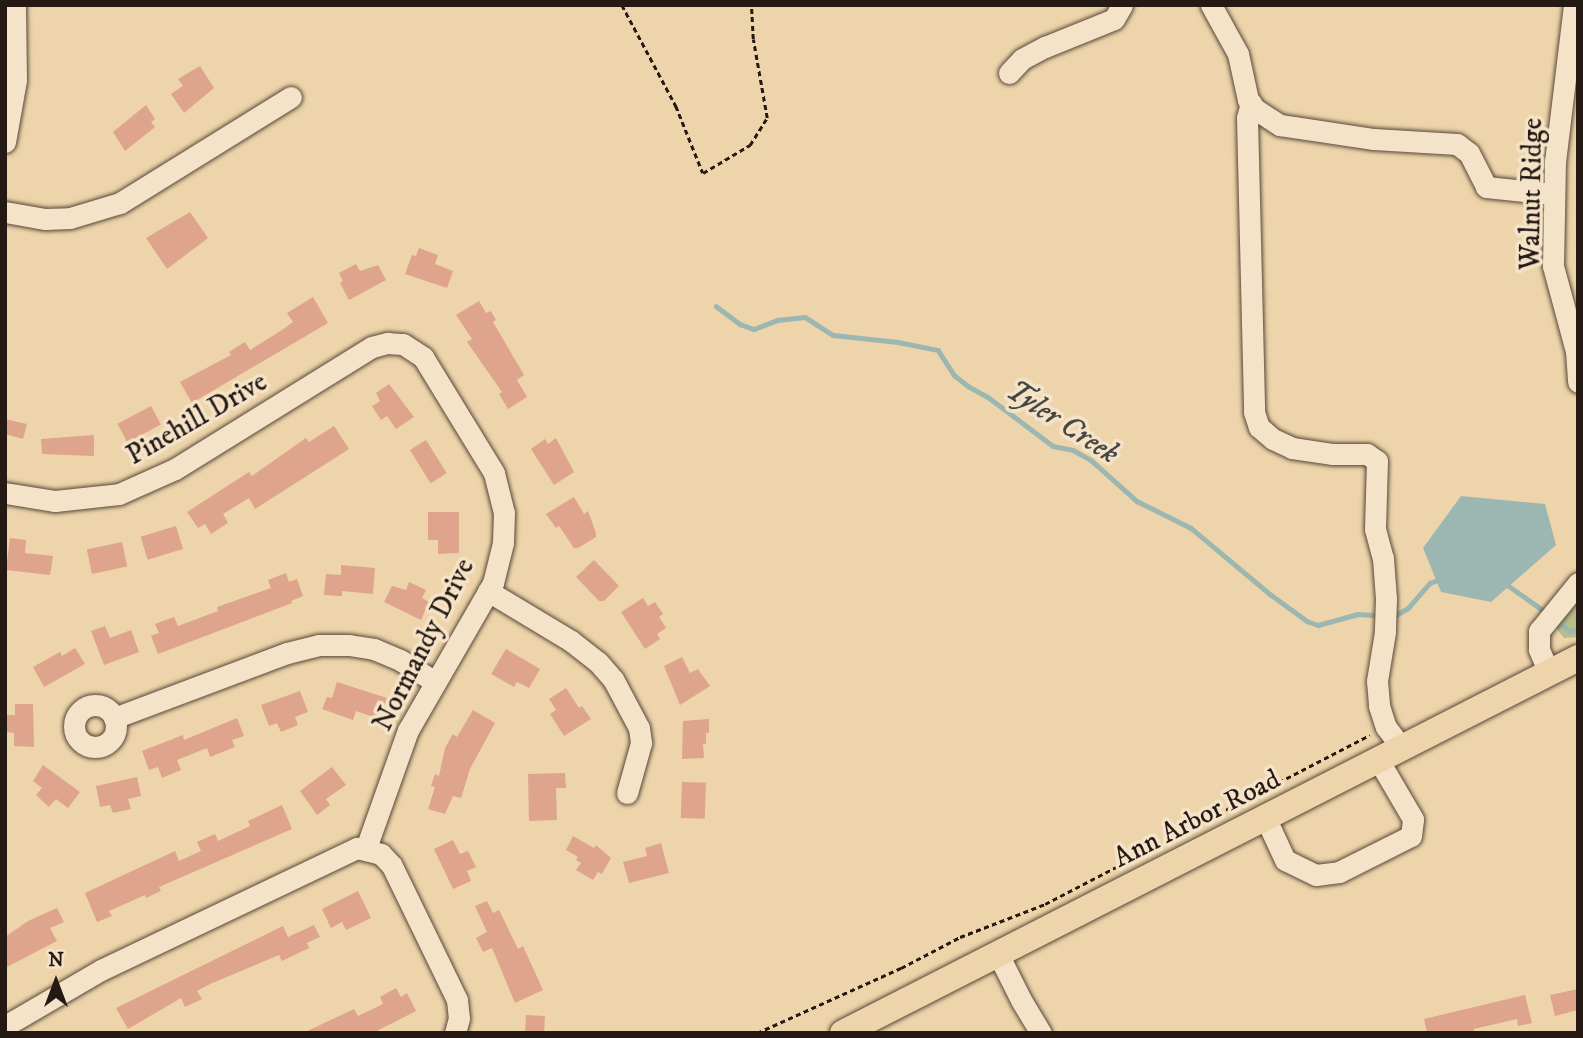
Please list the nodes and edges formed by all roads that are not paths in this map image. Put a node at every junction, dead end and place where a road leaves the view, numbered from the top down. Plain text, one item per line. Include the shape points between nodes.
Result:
1 (15, 5) edge
2 (1122, 5) edge
3 (1212, 5) edge
4 (1574, 5) edge
5 (1009, 73) dead end
6 (291, 97) dead end
7 (1251, 103) junction
8 (5, 142) edge
9 (1554, 194) junction
10 (5, 212) edge
11 (402, 344) joint
12 (1578, 382) edge
13 (5, 494) edge
14 (1578, 583) edge
15 (488, 591) junction
16 (1578, 658) edge
17 (1549, 673) junction
18 (435, 681) junction
19 (114, 718) dead end
20 (1402, 748) junction
21 (1379, 761) junction
22 (627, 793) dead end
23 (1266, 819) junction
24 (366, 848) junction
25 (999, 956) junction
26 (5, 1026) edge
27 (455, 1033) edge
28 (843, 1033) edge
29 (1041, 1033) edge

1 - 8 street via 16,80
2 - 5 street via 1114,19 1045,47 1022,59
3 - 7 street via 1238,54
4 - 9 street, Walnut Ridge
6 - 10 street via 120,203 70,218
7 - 9 street via 1280,125 1374,139 1457,144 1469,153 1486,187
7 - 20 street via 1247,118 1254,412 1259,427 1292,448 1367,454 1377,461 1375,529 1386,599 1377,681 1379,706 1386,727
9 - 12 street, Walnut Ridge via 1553,265 1576,351
11 - 13 street, Pinehill Drive via 372,347 175,470 119,494 55,500
11 - 15 street, Normandy Drive via 427,362 496,480 503,543
14 - 17 street via 1549,615 1537,638
15 - 18 street, Normandy Drive
15 - 22 street via 571,641 613,679 639,727 641,743
16 - 17 main road, Ann Arbor Road
17 - 20 main road, Ann Arbor Road
18 - 19 street via 374,649 319,645
18 - 24 street, Normandy Drive via 408,730
20 - 21 main road, Ann Arbor Road
21 - 23 main road, Ann Arbor Road
21 - 23 street via 1413,819 1411,836 1339,872 1316,876 1285,860
23 - 25 main road, Ann Arbor Road
24 - 26 street via 347,850 101,971
24 - 27 street via 388,859 457,1000
25 - 28 main road, Ann Arbor Road
25 - 29 street

